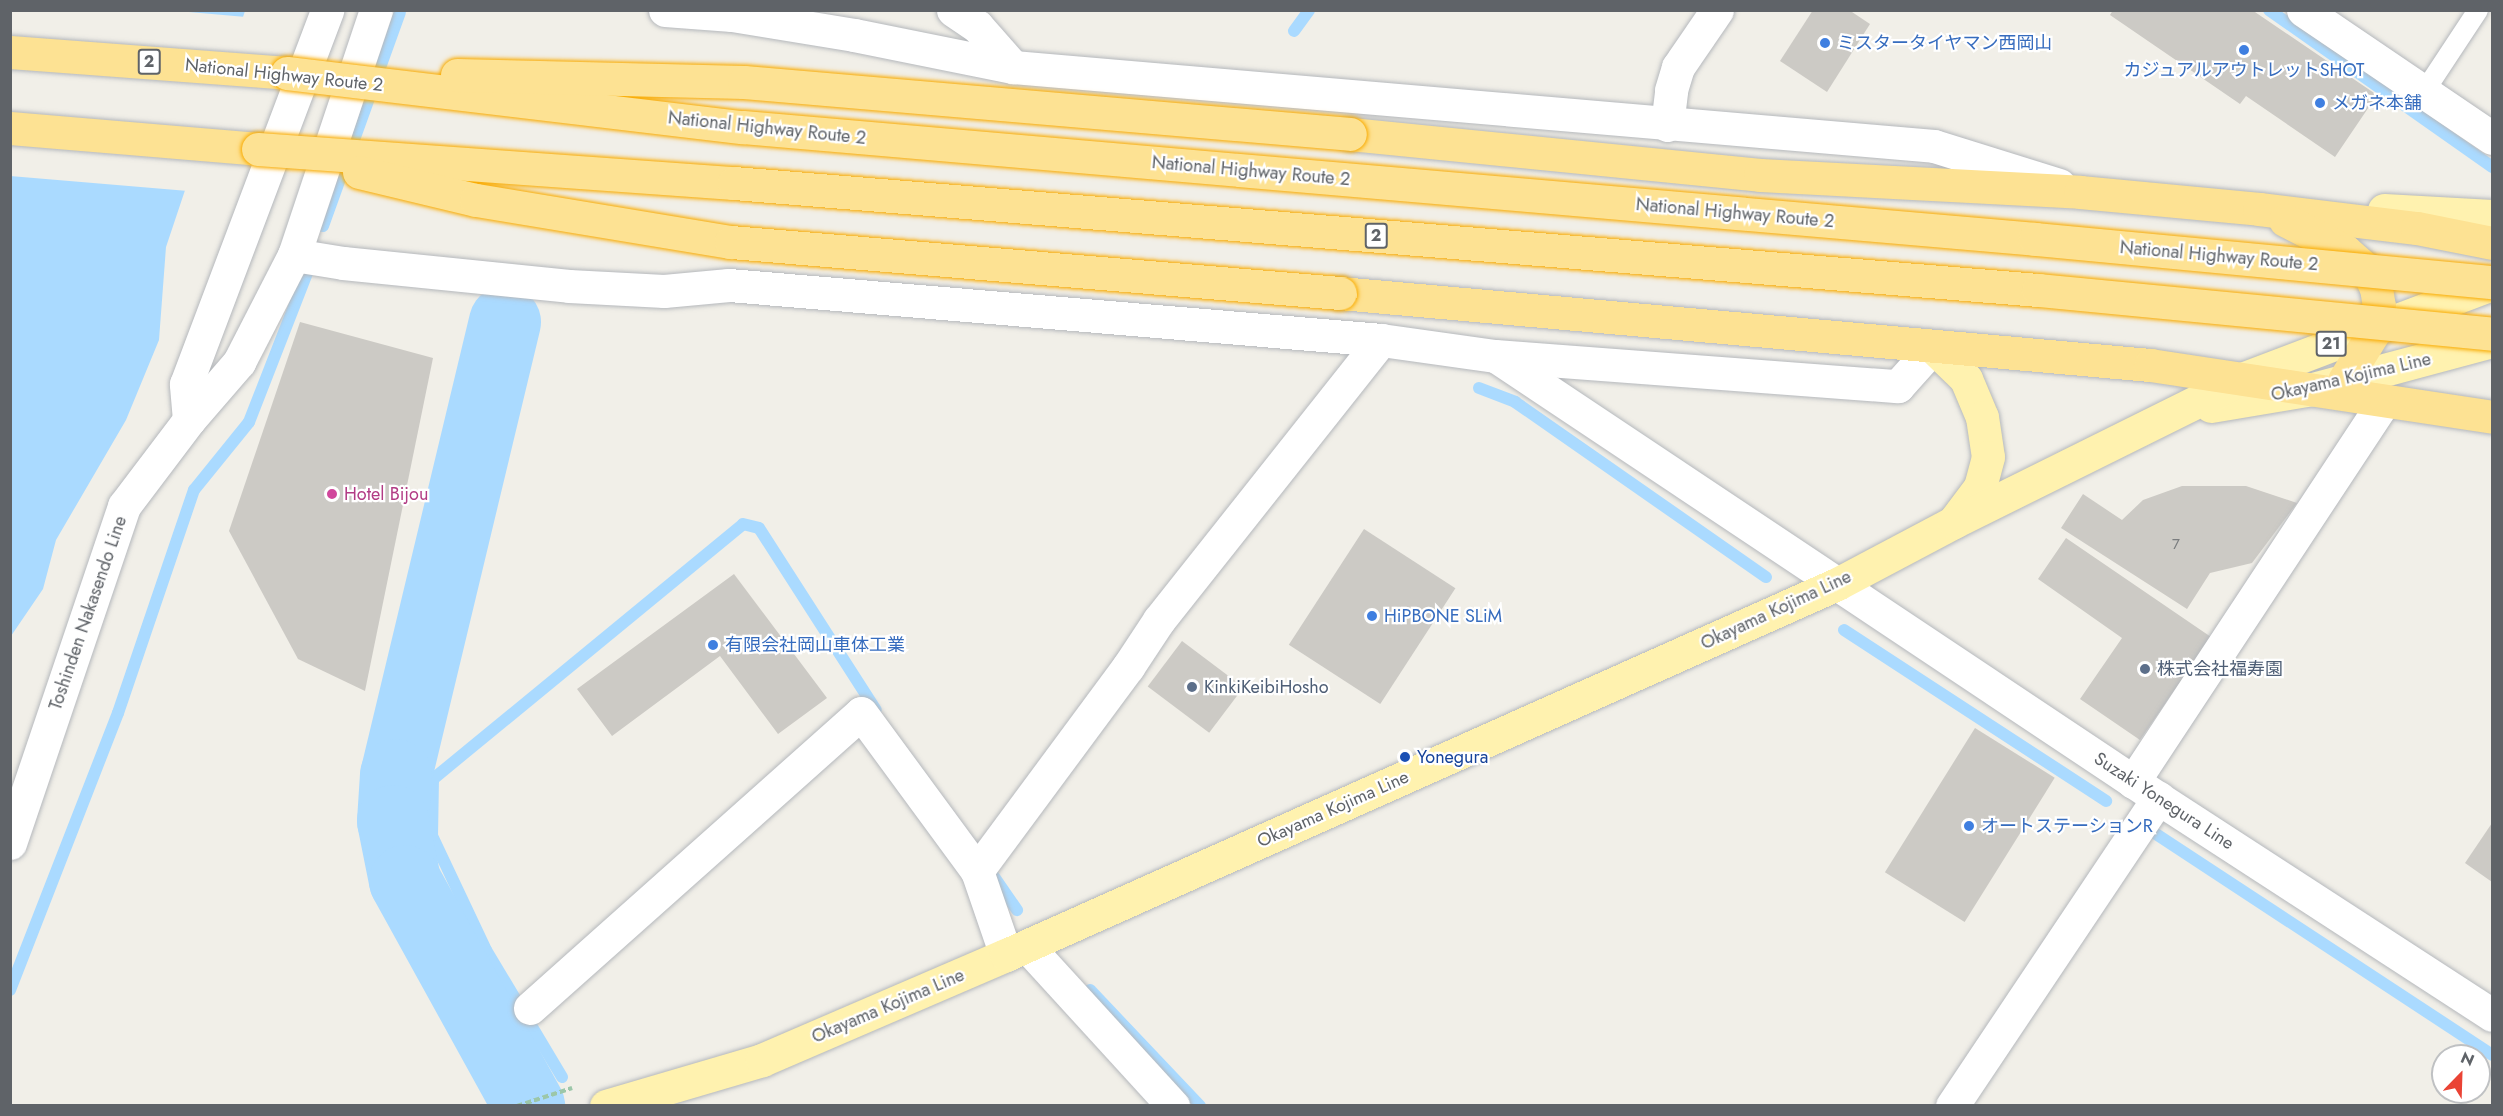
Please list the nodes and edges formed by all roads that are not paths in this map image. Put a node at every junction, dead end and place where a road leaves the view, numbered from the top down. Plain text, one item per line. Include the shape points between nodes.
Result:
1 (327, 10) edge
2 (376, 10) edge
3 (665, 10) edge
4 (953, 10) edge
5 (1717, 10) edge
6 (2303, 10) edge
7 (2478, 10) edge
8 (10, 52) edge
9 (1013, 67) junction
10 (287, 73) junction
11 (2424, 92) junction
12 (1667, 125) junction
13 (10, 128) edge
14 (2493, 138) edge
15 (258, 149) junction
16 (2080, 192) junction
17 (2259, 209) junction
18 (2493, 216) edge
19 (2493, 243) edge
20 (294, 255) junction
21 (2493, 283) edge
22 (2377, 327) junction
23 (2493, 334) edge
24 (1381, 340) junction
25 (2493, 341) edge
26 (1933, 347) junction
27 (1495, 356) junction
28 (2242, 379) junction
29 (2344, 380) junction
30 (2313, 390) junction
31 (2384, 401) junction
32 (2174, 413) junction
33 (2493, 417) edge
34 (189, 420) junction
35 (1953, 522) junction
36 (1837, 584) junction
37 (2146, 790) junction
38 (10, 843) edge
39 (982, 863) junction
40 (1017, 951) junction
41 (530, 1008) dead end
42 (2493, 1014) edge
43 (608, 1105) edge
44 (1173, 1106) edge
45 (1952, 1106) edge

1 - 34 street via 186,384
2 - 20 street, Toshinden Nakasendo Line
3 - 9 street via 732,15
4 - 9 street via 977,26
5 - 12 street via 1678,67
6 - 11 street
7 - 11 lane
8 - 10 highway, National Highway Route 2 / 2
9 - 12 street
10 - 16 highway, bridge via 744,82 1350,134 1760,175
10 - 21 highway, National Highway Route 2 / 2, bridge via 743,127 2000,236
11 - 14 street
12 - 16 street via 1934,146
13 - 15 highway, 2
15 - 23 highway, 2, bridge via 746,184 2027,289
15 - 26 highway, bridge via 476,200 731,242
16 - 17 highway
17 - 18 main road via 2374,209
17 - 19 highway via 2417,228
17 - 22 highway via 2316,234 2368,271 2379,306
20 - 24 street via 569,286 664,291 729,285
20 - 34 street, Toshinden Nakasendo Line via 240,362
21 - 22 main road, Okayama Kojima Line / 21
22 - 28 main road, Okayama Kojima Line / 21
22 - 29 highway
24 - 27 street
24 - 39 street via 1159,620
25 - 29 main road, Okayama Kojima Line / 21
26 - 27 street via 1899,386
26 - 28 highway via 2150,365
26 - 35 main road via 1966,379 1982,417 1988,457 1980,487
27 - 36 street, Suzaki Yonegura Line
28 - 30 highway
28 - 32 main road, Okayama Kojima Line / 21
29 - 30 main road, Okayama Kojima Line / 21
30 - 31 highway
30 - 32 main road, Okayama Kojima Line / 21
31 - 33 highway
31 - 37 street
32 - 35 main road, Okayama Kojima Line / 21
34 - 38 street, Toshinden Nakasendo Line via 124,506
35 - 36 main road, Okayama Kojima Line / 21
36 - 37 street, Suzaki Yonegura Line
36 - 40 main road, Okayama Kojima Line / 21
37 - 42 street, Suzaki Yonegura Line
37 - 45 street
39 - 40 street
39 - 41 street via 861,713
40 - 43 main road, Okayama Kojima Line / 21 via 762,1060
40 - 44 street

